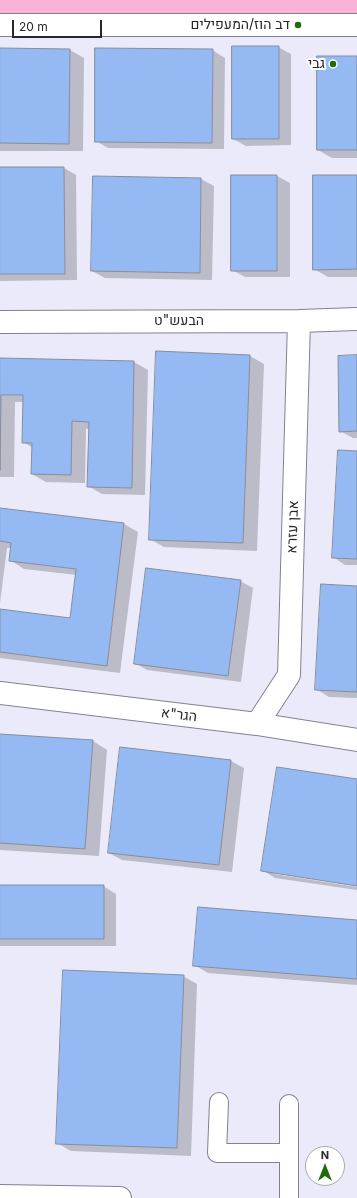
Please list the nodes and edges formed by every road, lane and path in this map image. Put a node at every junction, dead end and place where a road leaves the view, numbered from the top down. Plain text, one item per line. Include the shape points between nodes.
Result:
1 (0, 25) edge
2 (357, 25) edge
3 (357, 319) edge
4 (299, 321) junction
5 (0, 322) edge
6 (0, 694) edge
7 (257, 724) junction
8 (357, 740) edge
9 (219, 1102) dead end
10 (289, 1104) dead end
11 (289, 1153) junction
12 (0, 1196) edge
13 (120, 1198) edge
14 (289, 1198) edge

1 - 2 street
3 - 4 street, הבעש"ט
4 - 5 street, הבעש"ט
4 - 7 street, אבן עזרא via 289,674
6 - 7 street, הגר"א
7 - 8 street, הגר"א
9 - 11 lane via 217,1153
10 - 11 lane
11 - 14 lane
12 - 13 street

